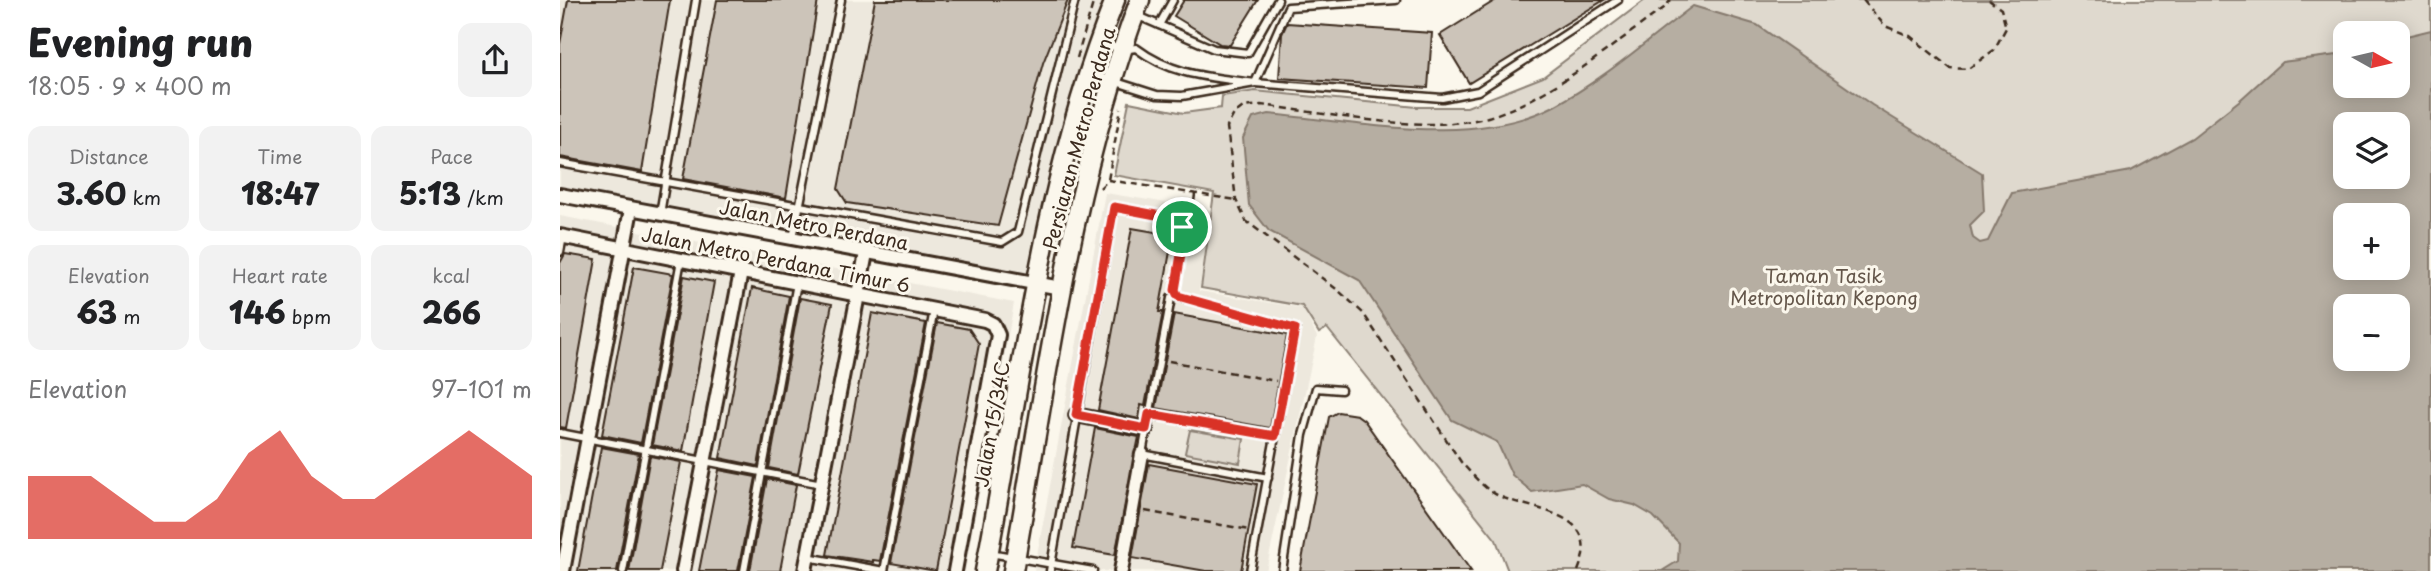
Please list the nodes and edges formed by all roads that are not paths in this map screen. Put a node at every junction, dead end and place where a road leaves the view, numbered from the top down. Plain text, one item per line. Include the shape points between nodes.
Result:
1 (695, 0) edge
2 (841, 0) edge
3 (1075, 0) edge
4 (1115, 0) edge
5 (1173, 0) edge
6 (1278, 0) edge
7 (1395, 0) edge
8 (1618, 0) edge
9 (1137, 7) edge
10 (1159, 25) junction
11 (1099, 41) junction
12 (1122, 50) junction
13 (1087, 73) junction
14 (1117, 83) junction
15 (1255, 83) junction
16 (560, 163) edge
17 (665, 183) junction
18 (560, 195) edge
19 (799, 208) junction
20 (631, 209) junction
21 (660, 214) junction
22 (561, 237) edge
23 (793, 239) junction
24 (624, 249) junction
25 (560, 252) edge
26 (866, 253) junction
27 (681, 260) junction
28 (741, 272) junction
29 (797, 283) junction
30 (1035, 284) junction
31 (1061, 288) junction
32 (858, 295) junction
33 (1178, 296) junction
34 (934, 310) junction
35 (1341, 390) dead end
36 (1149, 414) junction
37 (1076, 415) junction
38 (1146, 429) junction
39 (560, 433) edge
40 (1275, 436) junction
41 (588, 438) junction
42 (645, 450) junction
43 (1142, 454) junction
44 (704, 461) junction
45 (762, 472) junction
46 (1268, 478) junction
47 (821, 484) junction
48 (807, 557) junction
49 (987, 562) edge
50 (1014, 565) edge
51 (1051, 568) edge
52 (563, 571) edge
53 (623, 571) edge
54 (683, 571) edge
55 (744, 571) edge
56 (805, 571) edge
57 (884, 571) edge
58 (955, 571) edge
59 (1093, 571) edge
60 (1121, 571) edge
61 (1250, 571) edge
62 (1282, 571) edge

1 - 17 lane
2 - 19 lane
3 - 19 lane via 1018,232 1012,239 1002,242
4 - 11 street, Persiaran Metro Perdana
5 - 10 lane
6 - 10 lane via 1248,54 1214,49
7 - 15 lane via 1288,7
8 - 15 lane via 1478,91 1462,96
9 - 10 lane
9 - 12 street, Persiaran Metro Perdana
11 - 12 lane
11 - 13 street, Persiaran Metro Perdana
12 - 14 street, Persiaran Metro Perdana
12 - 15 lane via 1136,48 1157,64 1186,73
13 - 14 lane
13 - 30 street, Persiaran Metro Perdana via 1052,200
14 - 15 lane via 1157,95 1182,96
14 - 31 street, Persiaran Metro Perdana
16 - 17 lane
17 - 19 lane
17 - 21 lane
18 - 20 street, Jalan Metro Perdana
19 - 23 lane
20 - 21 street, Jalan Metro Perdana
20 - 24 street
21 - 23 street, Jalan Metro Perdana
22 - 24 street, Jalan Metro Perdana Timur 6
22 - 25 lane
23 - 26 street, Jalan Metro Perdana
24 - 27 street, Jalan Metro Perdana Timur 6
24 - 41 street
26 - 30 street, Jalan Metro Perdana
26 - 32 street
27 - 28 street, Jalan Metro Perdana Timur 6
27 - 42 lane
28 - 29 street, Jalan Metro Perdana Timur 6
28 - 44 street
29 - 32 street, Jalan Metro Perdana Timur 6
29 - 45 lane
30 - 31 street, Jalan Metro Perdana
30 - 49 street, Jalan 15/34C
31 - 50 street
32 - 34 street, Jalan Metro Perdana Timur 6
32 - 47 street
33 - 36 lane via 1171,298
33 - 37 lane via 1175,290 1184,237 1177,219 1114,207
33 - 40 lane via 1295,329
34 - 57 lane
34 - 58 street, Jalan Metro Perdana Timur 6 via 985,320 998,335
35 - 62 lane via 1316,388 1303,435
36 - 38 lane
36 - 40 lane
37 - 38 street
37 - 51 lane
38 - 43 lane
39 - 41 lane
40 - 46 lane
41 - 42 lane
41 - 52 street
42 - 44 lane
42 - 53 lane
43 - 46 lane
43 - 60 street
44 - 45 lane
44 - 54 street
45 - 47 lane
45 - 55 lane
46 - 61 lane
47 - 48 street
48 - 56 street
48 - 57 lane
49 - 50 lane
50 - 51 lane
51 - 59 lane

